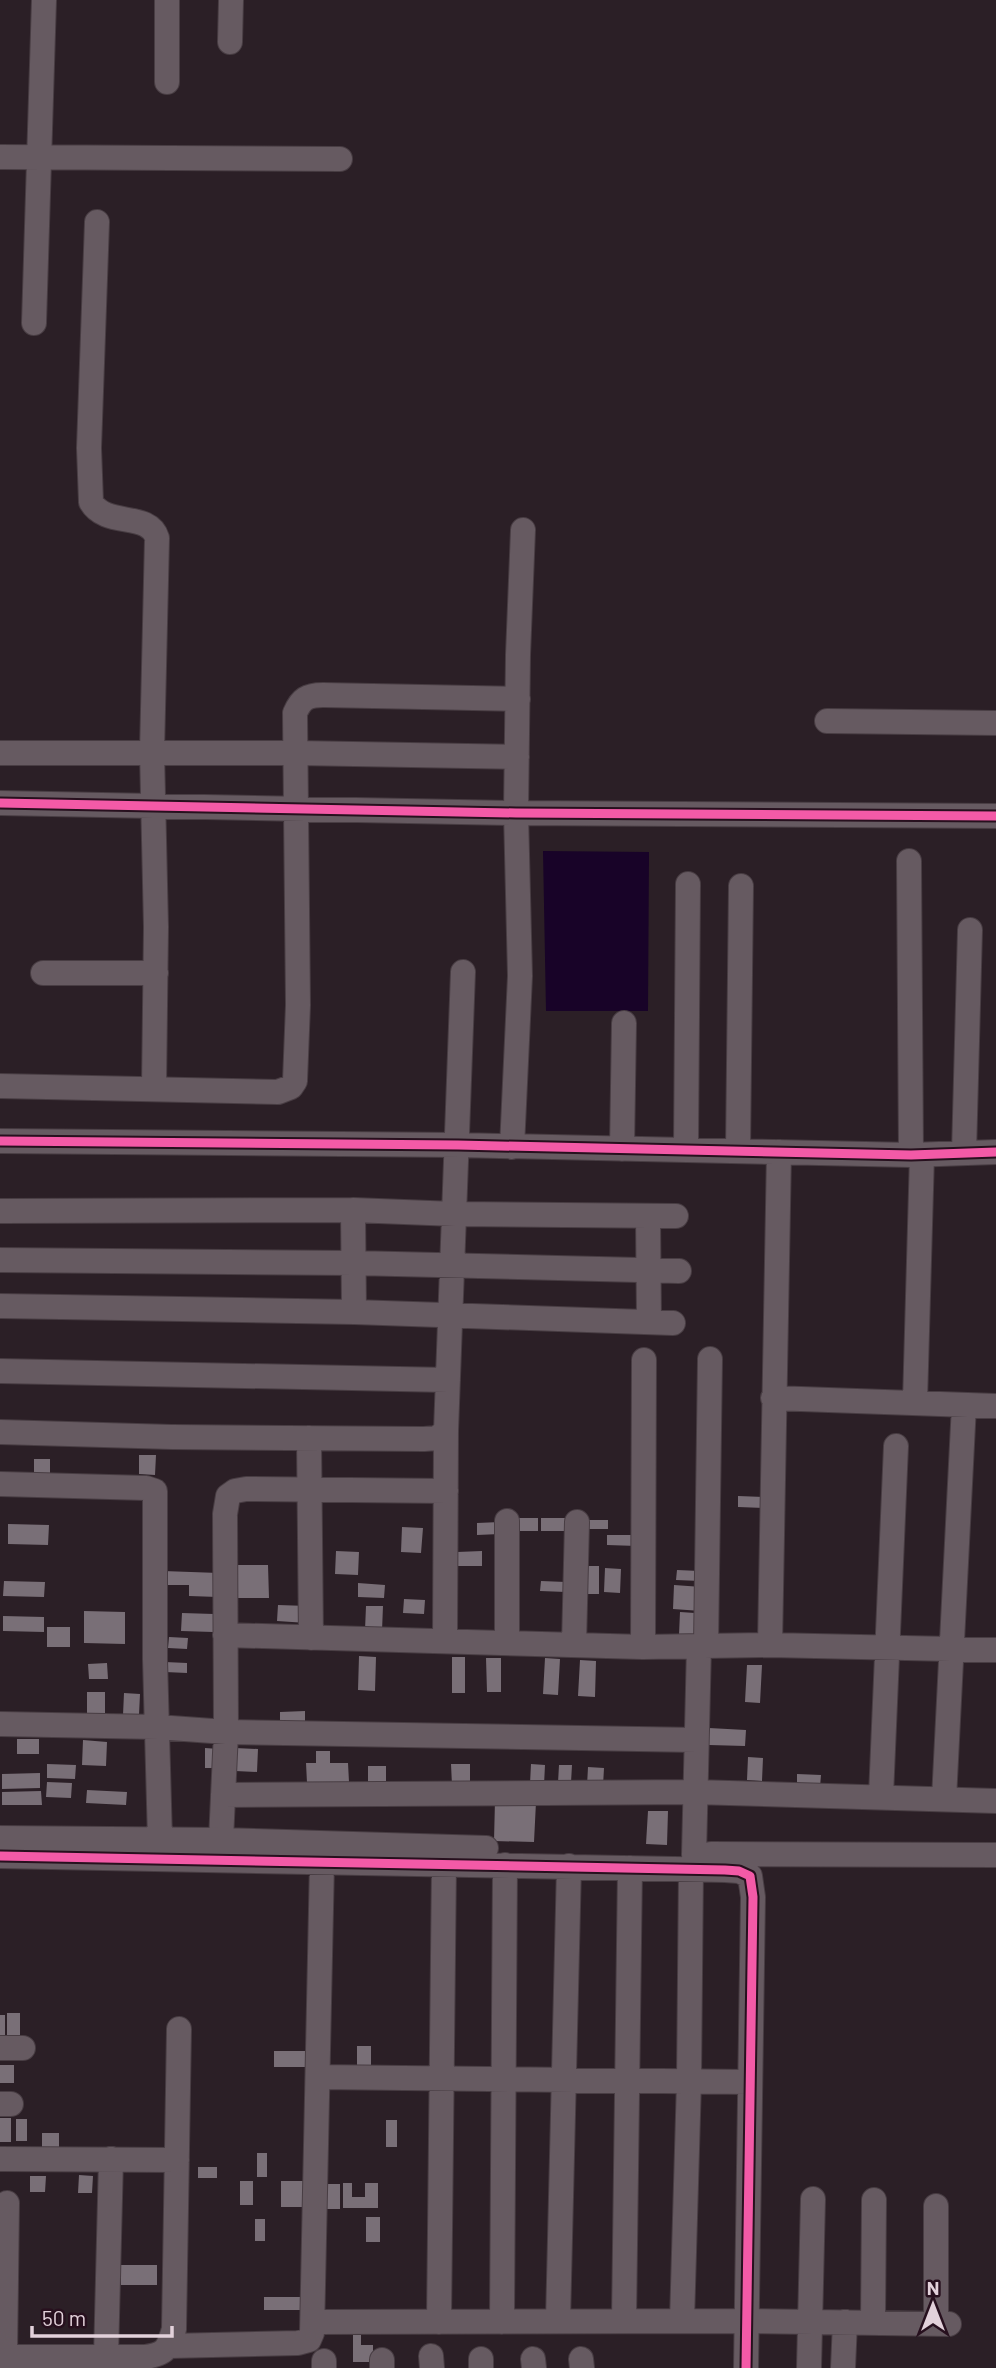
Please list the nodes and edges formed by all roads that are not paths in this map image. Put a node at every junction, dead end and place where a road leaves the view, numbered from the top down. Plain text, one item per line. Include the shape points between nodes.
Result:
1 (44, 0) edge
2 (167, 0) edge
3 (231, 0) edge
4 (230, 42) dead end
5 (167, 82) dead end
6 (0, 156) edge
7 (38, 157) junction
8 (340, 159) dead end
9 (97, 222) dead end
10 (34, 323) dead end
11 (523, 530) dead end
12 (517, 699) junction
13 (827, 721) dead end
14 (996, 723) edge
15 (0, 752) edge
16 (152, 752) junction
17 (297, 753) junction
18 (517, 757) junction
19 (0, 803) edge
20 (153, 806) junction
21 (297, 809) junction
22 (516, 813) junction
23 (996, 816) edge
24 (909, 861) dead end
25 (688, 884) dead end
26 (741, 886) dead end
27 (970, 930) dead end
28 (463, 972) dead end
29 (43, 973) dead end
30 (156, 973) junction
31 (624, 1023) dead end
32 (0, 1086) edge
33 (154, 1088) junction
34 (0, 1141) edge
35 (458, 1145) junction
36 (512, 1147) junction
37 (622, 1149) junction
38 (686, 1150) junction
39 (738, 1151) junction
40 (779, 1152) junction
41 (964, 1153) junction
42 (996, 1153) edge
43 (916, 1155) junction
44 (353, 1210) junction
45 (0, 1211) edge
46 (455, 1214) junction
47 (648, 1216) junction
48 (676, 1216) dead end
49 (0, 1260) edge
50 (354, 1263) junction
51 (453, 1265) junction
52 (648, 1270) junction
53 (679, 1271) dead end
54 (0, 1306) edge
55 (354, 1312) junction
56 (451, 1317) junction
57 (649, 1322) junction
58 (673, 1323) dead end
59 (710, 1359) dead end
60 (644, 1360) dead end
61 (0, 1371) edge
62 (448, 1380) junction
63 (773, 1398) junction
64 (915, 1402) junction
65 (964, 1405) junction
66 (996, 1406) edge
67 (446, 1431) junction
68 (0, 1432) edge
69 (309, 1438) junction
70 (896, 1446) dead end
71 (0, 1484) edge
72 (309, 1491) junction
73 (446, 1491) junction
74 (508, 1521) dead end
75 (577, 1522) dead end
76 (225, 1635) junction
77 (311, 1638) junction
78 (444, 1641) junction
79 (507, 1643) junction
80 (573, 1645) junction
81 (770, 1645) junction
82 (702, 1646) junction
83 (643, 1647) junction
84 (888, 1649) junction
85 (952, 1649) junction
86 (996, 1650) edge
87 (0, 1724) edge
88 (157, 1727) junction
89 (226, 1731) junction
90 (696, 1740) junction
91 (694, 1792) junction
92 (223, 1795) junction
93 (881, 1796) junction
94 (944, 1799) junction
95 (996, 1801) edge
96 (0, 1838) edge
97 (160, 1840) junction
98 (221, 1840) junction
99 (996, 1855) edge
100 (0, 1856) edge
101 (692, 1862) junction
102 (322, 1863) junction
103 (444, 1864) junction
104 (505, 1865) junction
105 (569, 1866) junction
106 (630, 1868) junction
107 (179, 2029) dead end
108 (319, 2077) junction
109 (441, 2079) junction
110 (504, 2079) junction
111 (564, 2080) junction
112 (627, 2081) junction
113 (690, 2081) junction
114 (750, 2082) junction
115 (0, 2159) edge
116 (111, 2160) junction
117 (177, 2160) junction
118 (813, 2199) dead end
119 (874, 2200) dead end
120 (7, 2203) dead end
121 (936, 2206) dead end
122 (558, 2321) junction
123 (624, 2321) junction
124 (682, 2321) junction
125 (747, 2321) junction
126 (313, 2322) junction
127 (439, 2322) junction
128 (502, 2322) junction
129 (810, 2322) junction
130 (845, 2322) junction
131 (873, 2323) junction
132 (160, 2356) edge
133 (3, 2357) edge
134 (106, 2357) junction
135 (746, 2368) edge
136 (809, 2368) edge
137 (843, 2368) edge

1 - 7 street
2 - 5 street
3 - 4 street
6 - 7 street
7 - 8 street
7 - 10 street
9 - 16 street via 90,493 95,509 106,516 144,523 157,538
11 - 12 street
12 - 17 street via 310,695 300,701 295,713
12 - 18 street
13 - 14 street
15 - 16 street
16 - 17 street
16 - 20 street
17 - 18 street
17 - 21 street
18 - 22 street
19 - 20 street
20 - 21 street
20 - 30 street
21 - 22 street
21 - 33 street via 295,1081 286,1091 278,1092
22 - 23 street
22 - 36 street via 520,976
24 - 43 street
25 - 38 street
26 - 39 street
27 - 41 street
28 - 35 street
29 - 30 street
30 - 33 street
31 - 37 street
32 - 33 street
34 - 35 street
35 - 36 street
35 - 46 street
36 - 37 street
37 - 38 street
38 - 39 street
39 - 40 street
40 - 43 street
40 - 63 street
41 - 42 street
41 - 43 street
43 - 64 street
44 - 45 street
44 - 46 street
44 - 50 street
46 - 47 street
46 - 51 street
47 - 48 street
47 - 52 street
49 - 50 street
50 - 51 street
50 - 55 street
51 - 52 street
51 - 56 street
52 - 53 street
52 - 57 street
54 - 55 street
55 - 56 street
56 - 57 street
56 - 62 street
57 - 58 street
59 - 82 street
60 - 83 street
61 - 62 street
62 - 67 street
63 - 64 street
63 - 81 street
64 - 65 street
65 - 66 street
65 - 85 street
67 - 69 street via 437,1438 424,1439
67 - 73 street
68 - 69 street
69 - 72 street
70 - 84 street
71 - 88 street via 155,1491
72 - 73 street
72 - 76 street via 246,1489 228,1496
72 - 77 street
73 - 78 street
74 - 79 street
75 - 80 street
76 - 77 street
76 - 89 street
77 - 78 street
78 - 79 street
79 - 80 street
80 - 83 street
81 - 82 street
81 - 84 street
82 - 83 street
82 - 90 street
84 - 85 street
84 - 93 street
85 - 86 street
85 - 94 street
87 - 88 street
88 - 89 street
88 - 97 street
89 - 90 street
89 - 92 street
90 - 91 street
91 - 92 street
91 - 93 street
91 - 101 street
92 - 98 street
93 - 94 street
94 - 95 street
96 - 97 street
97 - 98 street
98 - 101 street
99 - 101 street
100 - 102 street
101 - 106 street
101 - 113 street
101 - 114 street via 750,1876
102 - 103 street
102 - 108 street
103 - 104 street
103 - 109 street
104 - 105 street
104 - 110 street
105 - 106 street
105 - 111 street
106 - 112 street
107 - 117 street
108 - 109 street
108 - 126 street
109 - 110 street
109 - 127 street
110 - 111 street
110 - 128 street
111 - 112 street
111 - 122 street
112 - 113 street
112 - 123 street
113 - 114 street
113 - 124 street
114 - 125 street
115 - 116 street
116 - 117 street
116 - 134 street
117 - 132 street via 174,2329
118 - 129 street
119 - 131 street
120 - 133 street
121 - 131 street via 943,2324
122 - 123 street
122 - 128 street
123 - 124 street
124 - 125 street
125 - 129 street
125 - 135 street
126 - 127 street
126 - 132 street via 309,2340 299,2343
127 - 128 street
129 - 130 street
129 - 136 street
130 - 131 street
130 - 137 street
132 - 134 street
133 - 134 street

